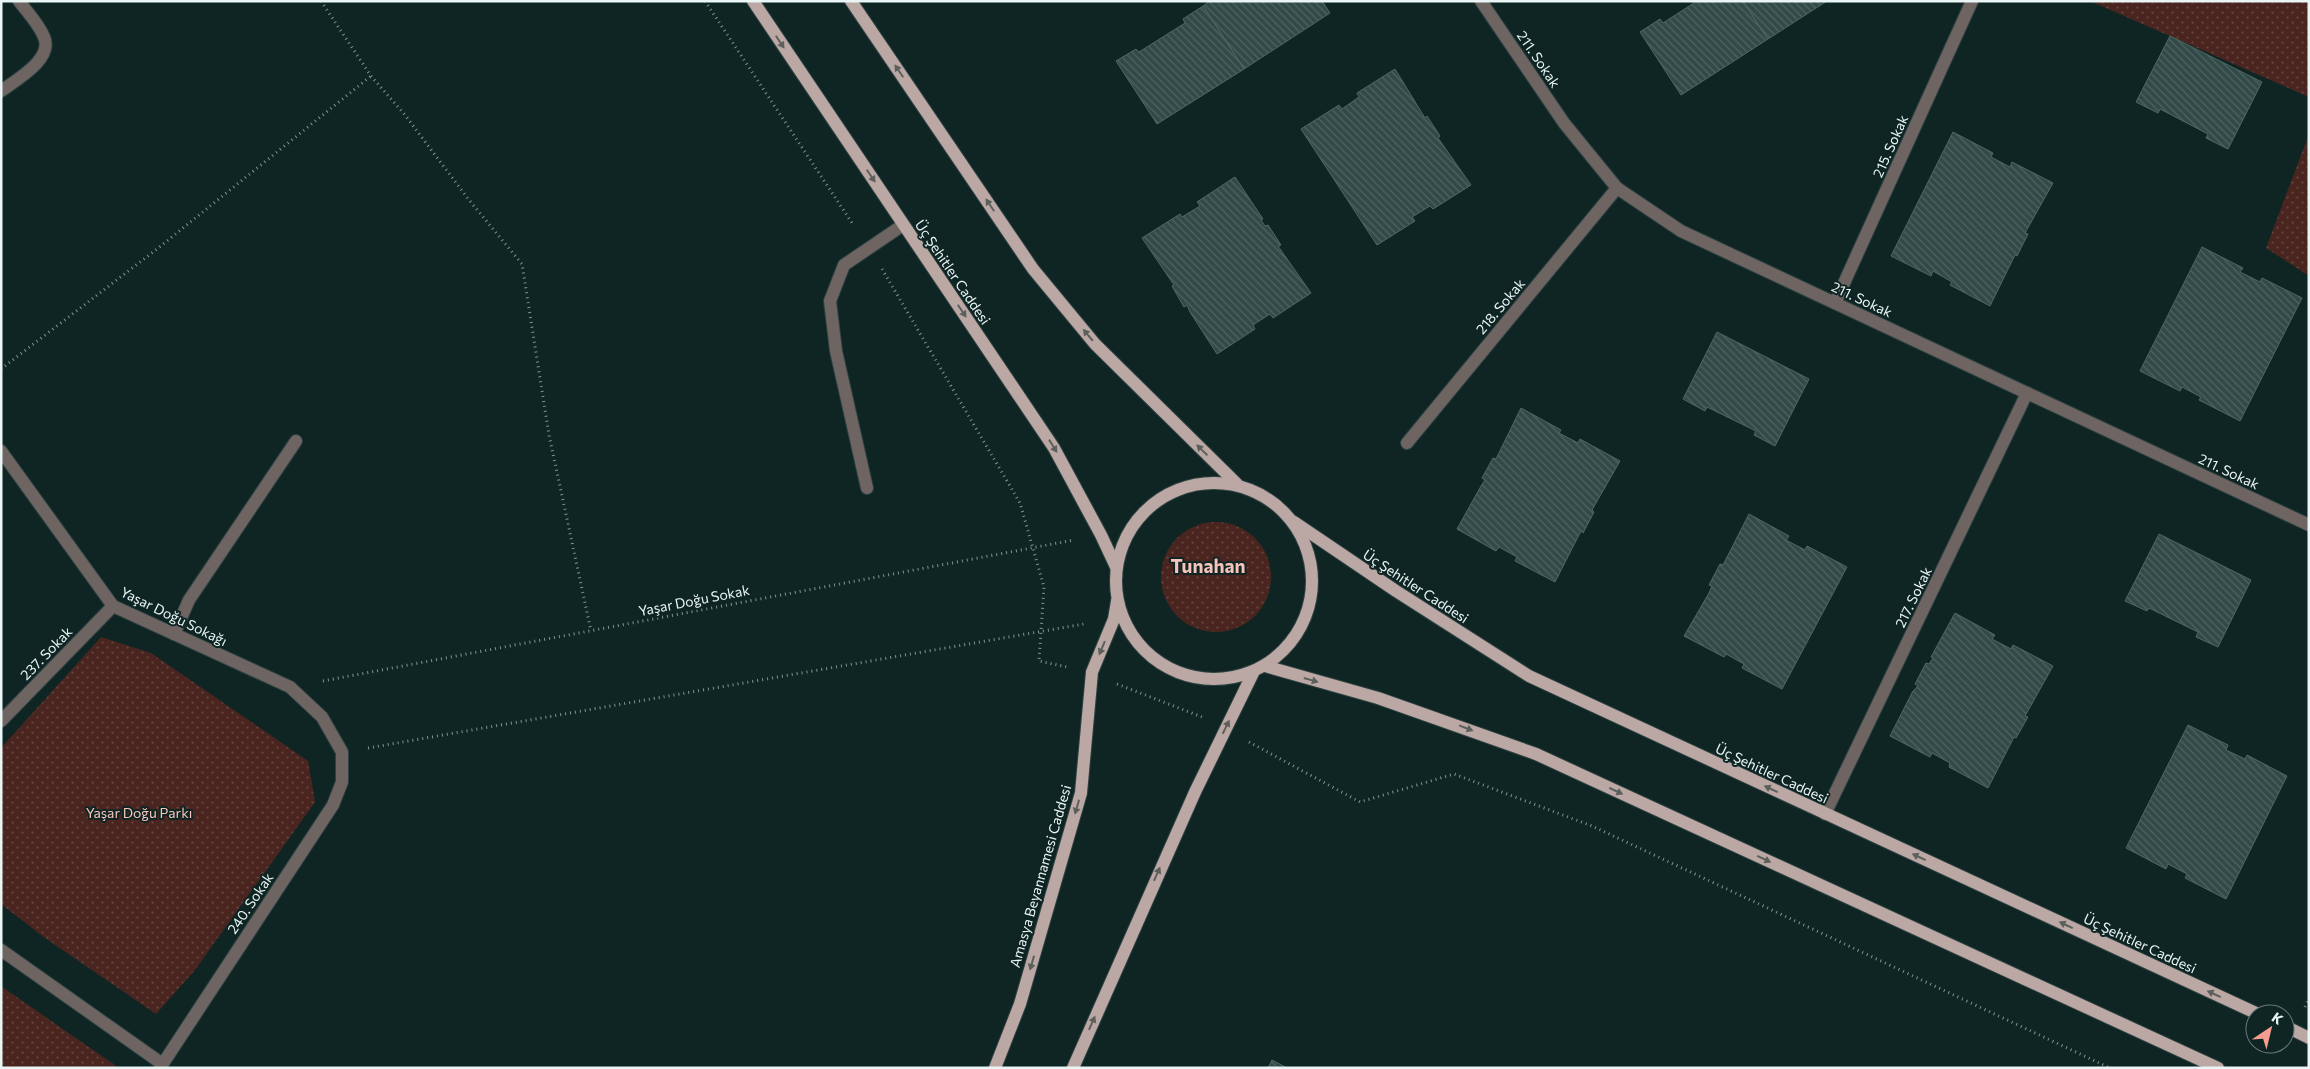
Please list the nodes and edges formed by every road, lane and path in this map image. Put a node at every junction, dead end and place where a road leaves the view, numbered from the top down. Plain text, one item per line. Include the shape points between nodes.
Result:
1 (19, 1) edge
2 (322, 1) edge
3 (705, 1) edge
4 (753, 1) edge
5 (1481, 1) edge
6 (1972, 1) edge
7 (856, 3) edge
8 (372, 76) junction
9 (1, 92) edge
10 (1617, 188) junction
11 (903, 225) junction
12 (868, 248) junction
13 (1835, 303) junction
14 (1, 369) edge
15 (2027, 393) junction
16 (296, 441) dead end
17 (1407, 443) dead end
18 (1, 451) edge
19 (1237, 484) junction
20 (867, 488) dead end
21 (1294, 522) junction
22 (2309, 525) edge
23 (1101, 535) junction
24 (1032, 548) junction
25 (1116, 567) junction
26 (1117, 602) junction
27 (113, 606) junction
28 (1114, 619) junction
29 (591, 631) junction
30 (1041, 632) junction
31 (174, 634) junction
32 (1040, 661) dead end
33 (1260, 668) junction
34 (1120, 685) dead end
35 (290, 687) junction
36 (1194, 714) dead end
37 (1, 721) edge
38 (1251, 744) dead end
39 (342, 752) junction
40 (1825, 814) junction
41 (1, 950) edge
42 (2245, 1008) edge
43 (2295, 1031) edge
44 (2309, 1038) edge
45 (161, 1066) edge
46 (995, 1068) edge
47 (1072, 1068) edge
48 (2110, 1068) edge
49 (2218, 1068) edge

1 - 9 street via 45,38 46,49 39,62
2 - 8 path
3 - 12 path
4 -> 11 main road, Üç Şehitler Caddesi
5 - 10 street, 211. Sokak via 1564,123
6 - 13 street, 215. Sokak
19 -> 7 main road via 1095,344 1033,269
8 - 14 path
8 - 29 path via 522,264 549,435
10 - 13 street, 211. Sokak via 1681,231
10 - 17 street, 218. Sokak
11 - 12 street
11 -> 23 main road, Üç Şehitler Caddesi via 1054,448
12 - 20 street via 844,265 830,301 836,351
12 - 24 path via 1020,503
13 - 15 street, 211. Sokak
15 - 22 street, 211. Sokak
15 - 40 street, 217. Sokak
16 - 31 street via 188,600
18 - 27 street, Yaşar Doğu Sokağı
19 - 21 main road via 1278,505
19 - 25 main road via 1204,483 1172,491 1145,510 1125,536
21 - 33 main road via 1308,551 1313,584 1307,617 1290,645
40 -> 21 main road, Üç Şehitler Caddesi via 1529,676
23 - 24 path, Yaşar Doğu Sokak
23 - 25 main road, Üç Şehitler Caddesi
24 - 29 path, Yaşar Doğu Sokak
24 - 30 path via 1044,587
25 - 26 main road
26 - 28 main road, Amasya Beyannamesi Caddesi
26 - 33 main road via 1128,631 1148,655 1175,672 1205,680 1236,678
27 - 31 street, Yaşar Doğu Sokağı
27 - 37 street, 237. Sokak
28 - 30 path
28 -> 46 main road, Amasya Beyannamesi Caddesi via 1092,672 1081,793 1020,1004
29 - 35 path, Yaşar Doğu Sokak
30 - 32 path
30 - 39 path
31 - 35 street, Yaşar Doğu Sokağı
47 -> 33 main road via 1188,808
33 -> 49 main road via 1378,698 1536,754
34 - 36 path
35 - 39 street, Yaşar Doğu Sokağı via 322,717
38 - 48 path via 1360,802 1454,774 1592,826
39 - 45 street, 240. Sokak via 342,782 333,805
42 -> 40 main road, Üç Şehitler Caddesi
41 - 45 street, 240. Sokak
43 - 44 main road

